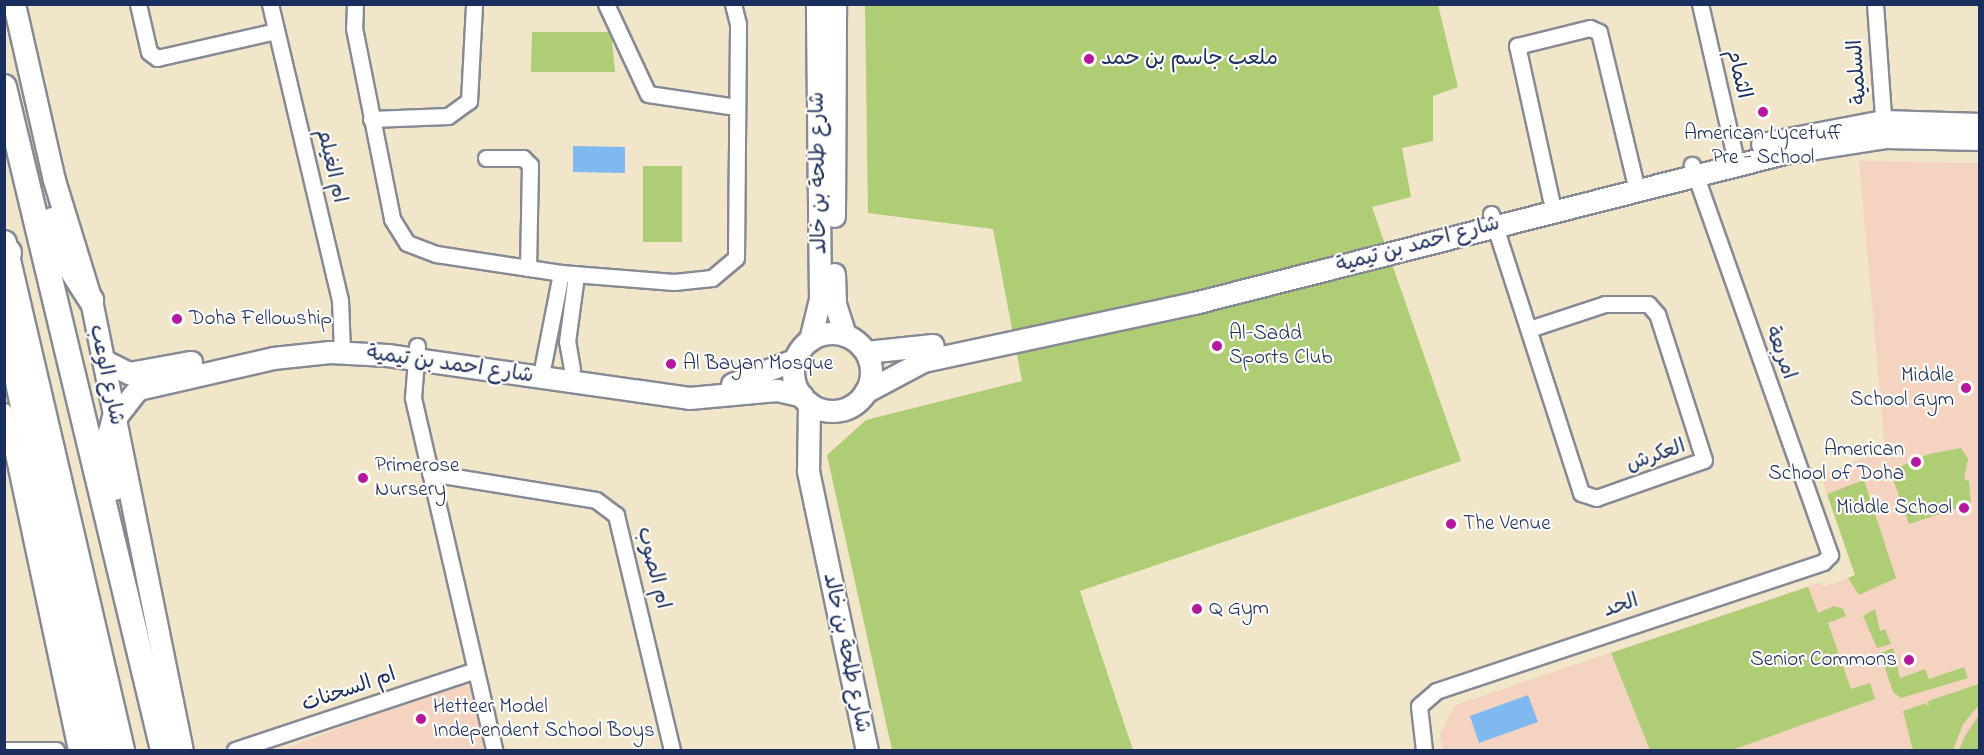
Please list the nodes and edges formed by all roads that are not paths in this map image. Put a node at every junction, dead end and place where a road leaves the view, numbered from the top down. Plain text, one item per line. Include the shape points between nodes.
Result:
1 (14, 4) edge
2 (138, 4) edge
3 (270, 4) edge
4 (355, 4) edge
5 (474, 4) edge
6 (606, 4) edge
7 (733, 4) edge
8 (817, 4) edge
9 (835, 4) edge
10 (1700, 4) edge
11 (1875, 4) edge
12 (276, 31) junction
13 (4, 87) edge
14 (736, 107) junction
15 (371, 119) junction
16 (1980, 124) edge
17 (1884, 129) junction
18 (1980, 139) edge
19 (1734, 152) junction
20 (486, 158) dead end
21 (1694, 171) junction
22 (26, 174) junction
23 (1636, 184) junction
24 (1551, 200) junction
25 (1493, 219) junction
26 (5, 252) edge
27 (528, 268) junction
28 (569, 274) junction
29 (91, 300) junction
30 (4, 310) edge
31 (562, 326) junction
32 (1532, 328) junction
33 (845, 335) junction
34 (810, 340) junction
35 (342, 346) junction
36 (866, 352) junction
37 (416, 353) junction
38 (796, 359) junction
39 (103, 360) junction
40 (543, 364) junction
41 (572, 369) junction
42 (860, 398) junction
43 (805, 400) junction
44 (4, 411) edge
45 (115, 418) junction
46 (810, 450) junction
47 (430, 473) junction
48 (1830, 555) joint
49 (120, 582) junction
50 (475, 670) junction
51 (70, 724) junction
52 (181, 748) edge
53 (51, 749) edge
54 (7, 750) edge
55 (76, 750) edge
56 (96, 750) edge
57 (122, 750) edge
58 (235, 750) edge
59 (494, 750) edge
60 (672, 750) edge
61 (867, 750) edge
62 (1424, 750) edge

1 - 29 street, شارع الوعب via 54,180
2 - 12 street via 149,52 157,58
3 - 12 street, ام الغيلم
4 - 15 street via 354,28
5 - 15 street via 468,101 448,116
6 - 14 street via 648,94
7 - 14 street
8 - 34 street, شارع طلحة بن خالد via 820,299
9 - 33 street, شارع طلحة بن خالد via 834,296
10 - 19 street, الثمام
11 - 17 street, السلمية
12 - 35 street, ام الغيلم via 339,294
13 - 22 main road, شارع الوعب
14 - 28 street via 739,243 725,270 712,278 674,282
15 - 27 street via 392,219 407,243 436,254
16 - 17 street, شارع احمد بن تيمية
17 - 18 street, شارع احمد بن تيمية
17 - 19 street, شارع احمد بن تيمية
17 - 21 street, شارع احمد بن تيمية
19 - 21 street, شارع احمد بن تيمية
20 - 27 street via 523,158 530,165
21 - 23 street, شارع احمد بن تيمية
21 - 48 street, امربعة
22 - 29 main road via 46,200 61,253
22 - 49 main road, شارع الوعب
23 - 24 street, شارع احمد بن تيمية
23 - 24 street via 1599,32 1590,28 1522,42 1516,52
23 - 25 street, شارع احمد بن تيمية
24 - 25 street, شارع احمد بن تيمية
25 - 32 street, العكرش
25 - 36 street, شارع احمد بن تيمية via 1192,292 914,350
25 - 42 street, شارع احمد بن تيمية via 1194,303 923,360
26 - 57 main road
27 - 28 street
28 - 31 street
29 - 39 street, شارع الوعب
30 - 56 highway
31 - 40 street
31 - 41 street
32 - 32 street, العكرش via 1605,304 1648,304 1657,314 1704,460 1596,498 1581,493
33 - 34 street
33 - 36 street
34 - 38 street
35 - 37 street, شارع احمد بن تيمية
35 - 39 street, شارع احمد بن تيمية via 271,345 140,372 119,371
35 - 45 street, شارع احمد بن تيمية via 144,387 128,396
36 - 42 street via 871,372
37 - 40 street, شارع احمد بن تيمية
37 - 43 street, شارع احمد بن تيمية via 689,398 769,390
37 - 47 street via 412,398
38 - 41 street, شارع احمد بن تيمية via 752,380 706,386
38 - 43 street via 794,378
39 - 45 street, شارع الوعب
40 - 41 street, شارع احمد بن تيمية
42 - 43 street via 836,410
42 - 46 street
43 - 46 street, شارع طلحة بن خالد
44 - 51 street
45 - 49 main road via 107,447 124,534
45 - 52 street, شارع الوعب
46 - 61 street, شارع طلحة بن خالد via 808,471
47 - 50 street
47 - 60 street, ام الصوب via 596,500 616,515
48 - 62 street, الحد via 1823,562 1470,676 1424,697 1419,706
49 - 52 main road, شارع الوعب
50 - 58 street, ام السحنات
50 - 59 street
51 - 53 street
51 - 55 street
53 - 54 street

